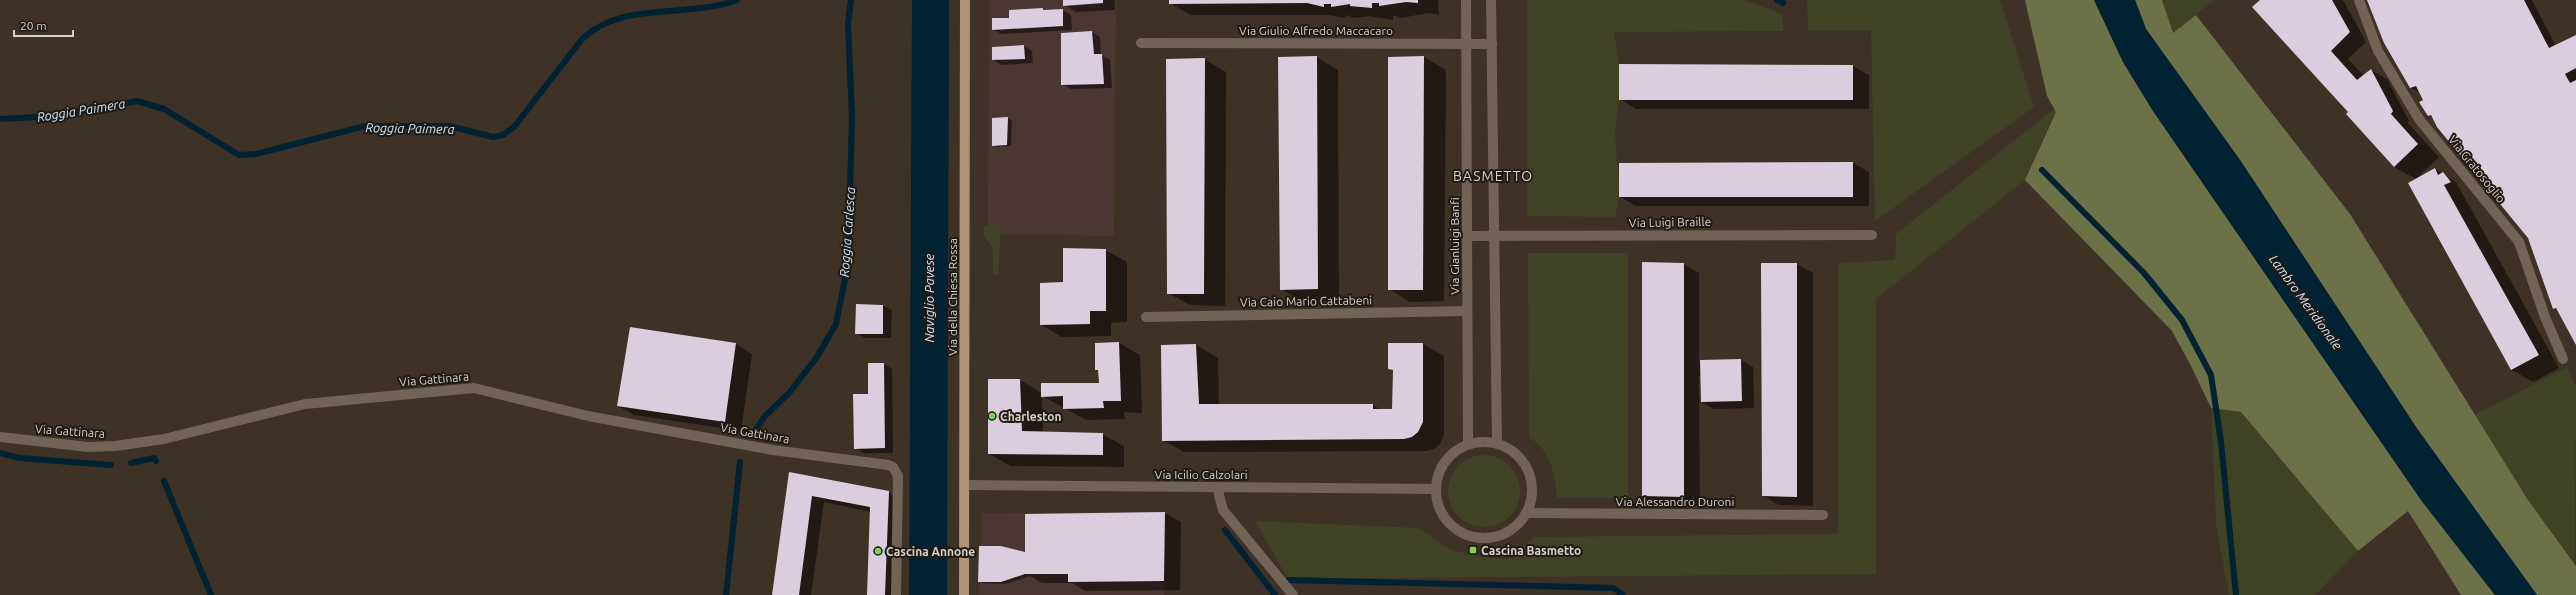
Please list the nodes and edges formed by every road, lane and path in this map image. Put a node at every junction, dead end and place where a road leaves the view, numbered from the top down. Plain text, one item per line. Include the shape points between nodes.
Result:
1 (965, 0) edge
2 (1466, 0) edge
3 (1491, 0) edge
4 (2360, 0) edge
5 (1141, 43) dead end
6 (1466, 43) junction
7 (1492, 44) junction
8 (1872, 235) dead end
9 (1467, 236) junction
10 (1494, 236) junction
11 (1467, 311) junction
12 (1146, 317) dead end
13 (2563, 359) dead end
14 (0, 437) edge
15 (1497, 443) junction
16 (1468, 444) junction
17 (965, 485) junction
18 (1217, 487) junction
19 (1436, 489) junction
20 (1526, 513) junction
21 (1823, 515) dead end
22 (896, 595) edge
23 (964, 595) edge
24 (1293, 595) edge

1 - 17 main road, Via della Chiesa Rossa
2 - 6 street, Via Gianluigi Banfi
3 - 7 street
4 - 13 street, Via Gratosoglio via 2378,51 2419,119 2519,242 2545,317
5 - 6 street, Via Giulio Alfredo Maccacaro
6 - 7 street, Via Giulio Alfredo Maccacaro
6 - 9 street, Via Gianluigi Banfi
7 - 10 street
8 - 10 street, Via Luigi Braille
9 - 10 street, Via Luigi Braille
9 - 11 street, Via Gianluigi Banfi
10 - 15 street
11 - 12 street, Via Caio Mario Cattabeni
11 - 16 street, Via Gianluigi Banfi
14 - 22 street, Via Gattinara via 88,447 115,446 164,439 305,404 474,388 588,416 773,450 892,467 898,476
15 - 16 street
15 - 20 street via 1515,452 1529,472 1533,492
16 - 19 street via 1445,461
17 - 18 street, Via Icilio Calzolari
17 - 23 main road, Via della Chiesa Rossa
18 - 19 street, Via Icilio Calzolari
18 - 24 street via 1223,510
19 - 20 street via 1439,507 1448,522 1462,533 1473,537 1485,538 1503,534 1518,524
20 - 21 street, Via Alessandro Duroni

